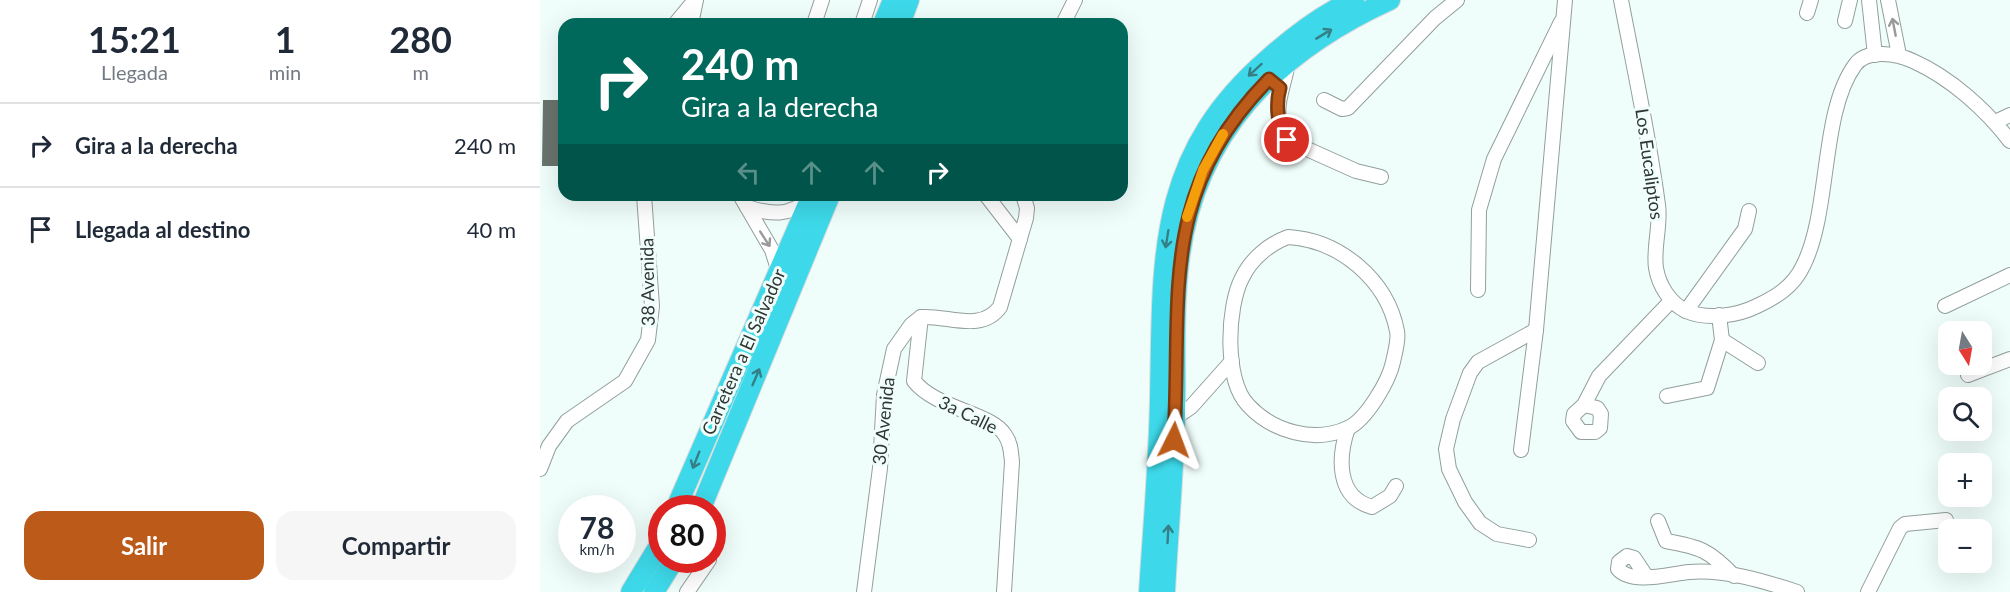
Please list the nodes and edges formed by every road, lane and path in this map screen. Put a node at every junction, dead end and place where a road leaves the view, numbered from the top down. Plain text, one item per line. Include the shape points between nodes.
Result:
1 (695, 0) edge
2 (822, 0) edge
3 (870, 0) edge
4 (893, 0) edge
5 (909, 0) edge
6 (1075, 0) edge
7 (1354, 0) edge
8 (1390, 0) edge
9 (1456, 0) edge
10 (1621, 0) edge
11 (1850, 0) edge
12 (1869, 0) edge
13 (1888, 0) edge
14 (1565, 5) edge
15 (680, 18) edge
16 (692, 18) edge
17 (816, 18) edge
18 (864, 18) edge
19 (886, 18) edge
20 (902, 18) edge
21 (1066, 18) edge
22 (1845, 21) dead end
23 (1875, 55) junction
24 (1899, 55) junction
25 (1274, 84) junction
26 (1324, 100) dead end
27 (2010, 115) edge
28 (1995, 122) junction
29 (2010, 141) edge
30 (1381, 177) dead end
31 (644, 201) edge
32 (744, 201) edge
33 (806, 201) edge
34 (809, 201) edge
35 (828, 201) edge
36 (991, 201) edge
37 (1025, 201) edge
38 (1749, 211) dead end
39 (1020, 239) junction
40 (779, 272) junction
41 (2010, 275) edge
42 (1478, 290) dead end
43 (1671, 301) junction
44 (1945, 306) dead end
45 (1686, 311) junction
46 (921, 318) junction
47 (1720, 327) junction
48 (1536, 330) junction
49 (743, 350) junction
50 (2010, 359) edge
51 (1232, 361) junction
52 (1758, 363) dead end
53 (1992, 366) edge
54 (1667, 396) dead end
55 (1584, 405) dead end
56 (741, 412) junction
57 (1175, 418) junction
58 (1348, 428) junction
59 (707, 433) junction
60 (1521, 450) dead end
61 (540, 469) edge
62 (1396, 486) dead end
63 (681, 495) edge
64 (702, 495) edge
65 (706, 495) edge
66 (1658, 521) dead end
67 (1938, 521) edge
68 (1529, 540) dead end
69 (648, 564) edge
70 (666, 573) edge
71 (700, 573) edge
72 (1646, 576) dead end
73 (1734, 576) junction
74 (631, 592) edge
75 (654, 592) edge
76 (687, 592) edge
77 (864, 592) edge
78 (1004, 592) edge
79 (1149, 592) edge
80 (1165, 592) edge
81 (1797, 592) edge
82 (1868, 592) edge

1 - 15 street
1 - 16 street
2 - 17 street
3 - 18 street
4 - 19 highway
5 - 20 highway
6 - 21 street
7 -> 79 highway via 1315,21 1248,76 1211,121 1187,163 1175,197 1161,290 1160,396
25 -> 8 highway via 1288,62 1314,40
9 - 26 street via 1348,108
10 - 43 street, Los Eucaliptos via 1659,208 1656,267
11 - 22 street
12 - 23 street
24 -> 13 street
14 - 42 street via 1494,159 1479,210
14 - 48 street
23 - 24 street
23 - 47 street via 1855,64 1843,91 1814,234 1803,267 1783,293
24 - 28 street via 1948,81
25 - 30 street via 1280,129 1287,140 1356,171
25 - 57 highway via 1225,130 1203,170 1187,216 1177,286
27 - 28 street
28 - 29 street
31 - 61 street, 38 Avenida via 652,306 648,340 625,381 567,421 549,446
32 - 33 street via 767,213 786,213
32 -> 40 street via 772,250
34 - 40 highway, Carretera a El Salvador
56 -> 35 highway, Carretera a El Salvador
36 - 39 street
37 - 39 street via 1027,208
38 - 45 street via 1745,229
39 - 46 street via 1000,308 993,317 973,322
40 - 49 highway, Carretera a El Salvador
41 - 44 street
43 - 45 street
43 - 55 street via 1599,376
45 - 47 street
46 - 77 street, 30 Avenida via 910,325 894,349 884,395 880,468
46 - 78 street, 3a Calle via 914,381 925,394 999,427 1010,446
47 - 52 street
47 - 54 street via 1707,388
48 - 60 street
48 - 68 street via 1478,362 1453,418 1446,449 1449,470 1480,523 1497,534
49 - 56 highway via 746,364 728,406 733,414
49 - 59 highway, Carretera a El Salvador
50 - 53 street
51 - 57 street via 1191,407
51 - 58 street via 1239,391 1247,404 1280,427 1300,434
51 - 58 street via 1231,328 1242,278 1264,249 1288,237 1334,247 1375,283 1398,332 1392,367 1381,392
56 - 65 highway, Carretera a El Salvador
80 -> 57 highway
58 - 62 street via 1340,462 1348,491 1358,503 1372,507 1390,496
59 -> 63 highway, Carretera a El Salvador
59 - 64 highway via 717,433 721,441
66 - 73 street via 1666,541 1700,547
67 - 82 street via 1900,528
69 - 74 highway
70 - 75 highway
71 - 76 street
72 - 73 street via 1696,572
73 - 81 street

